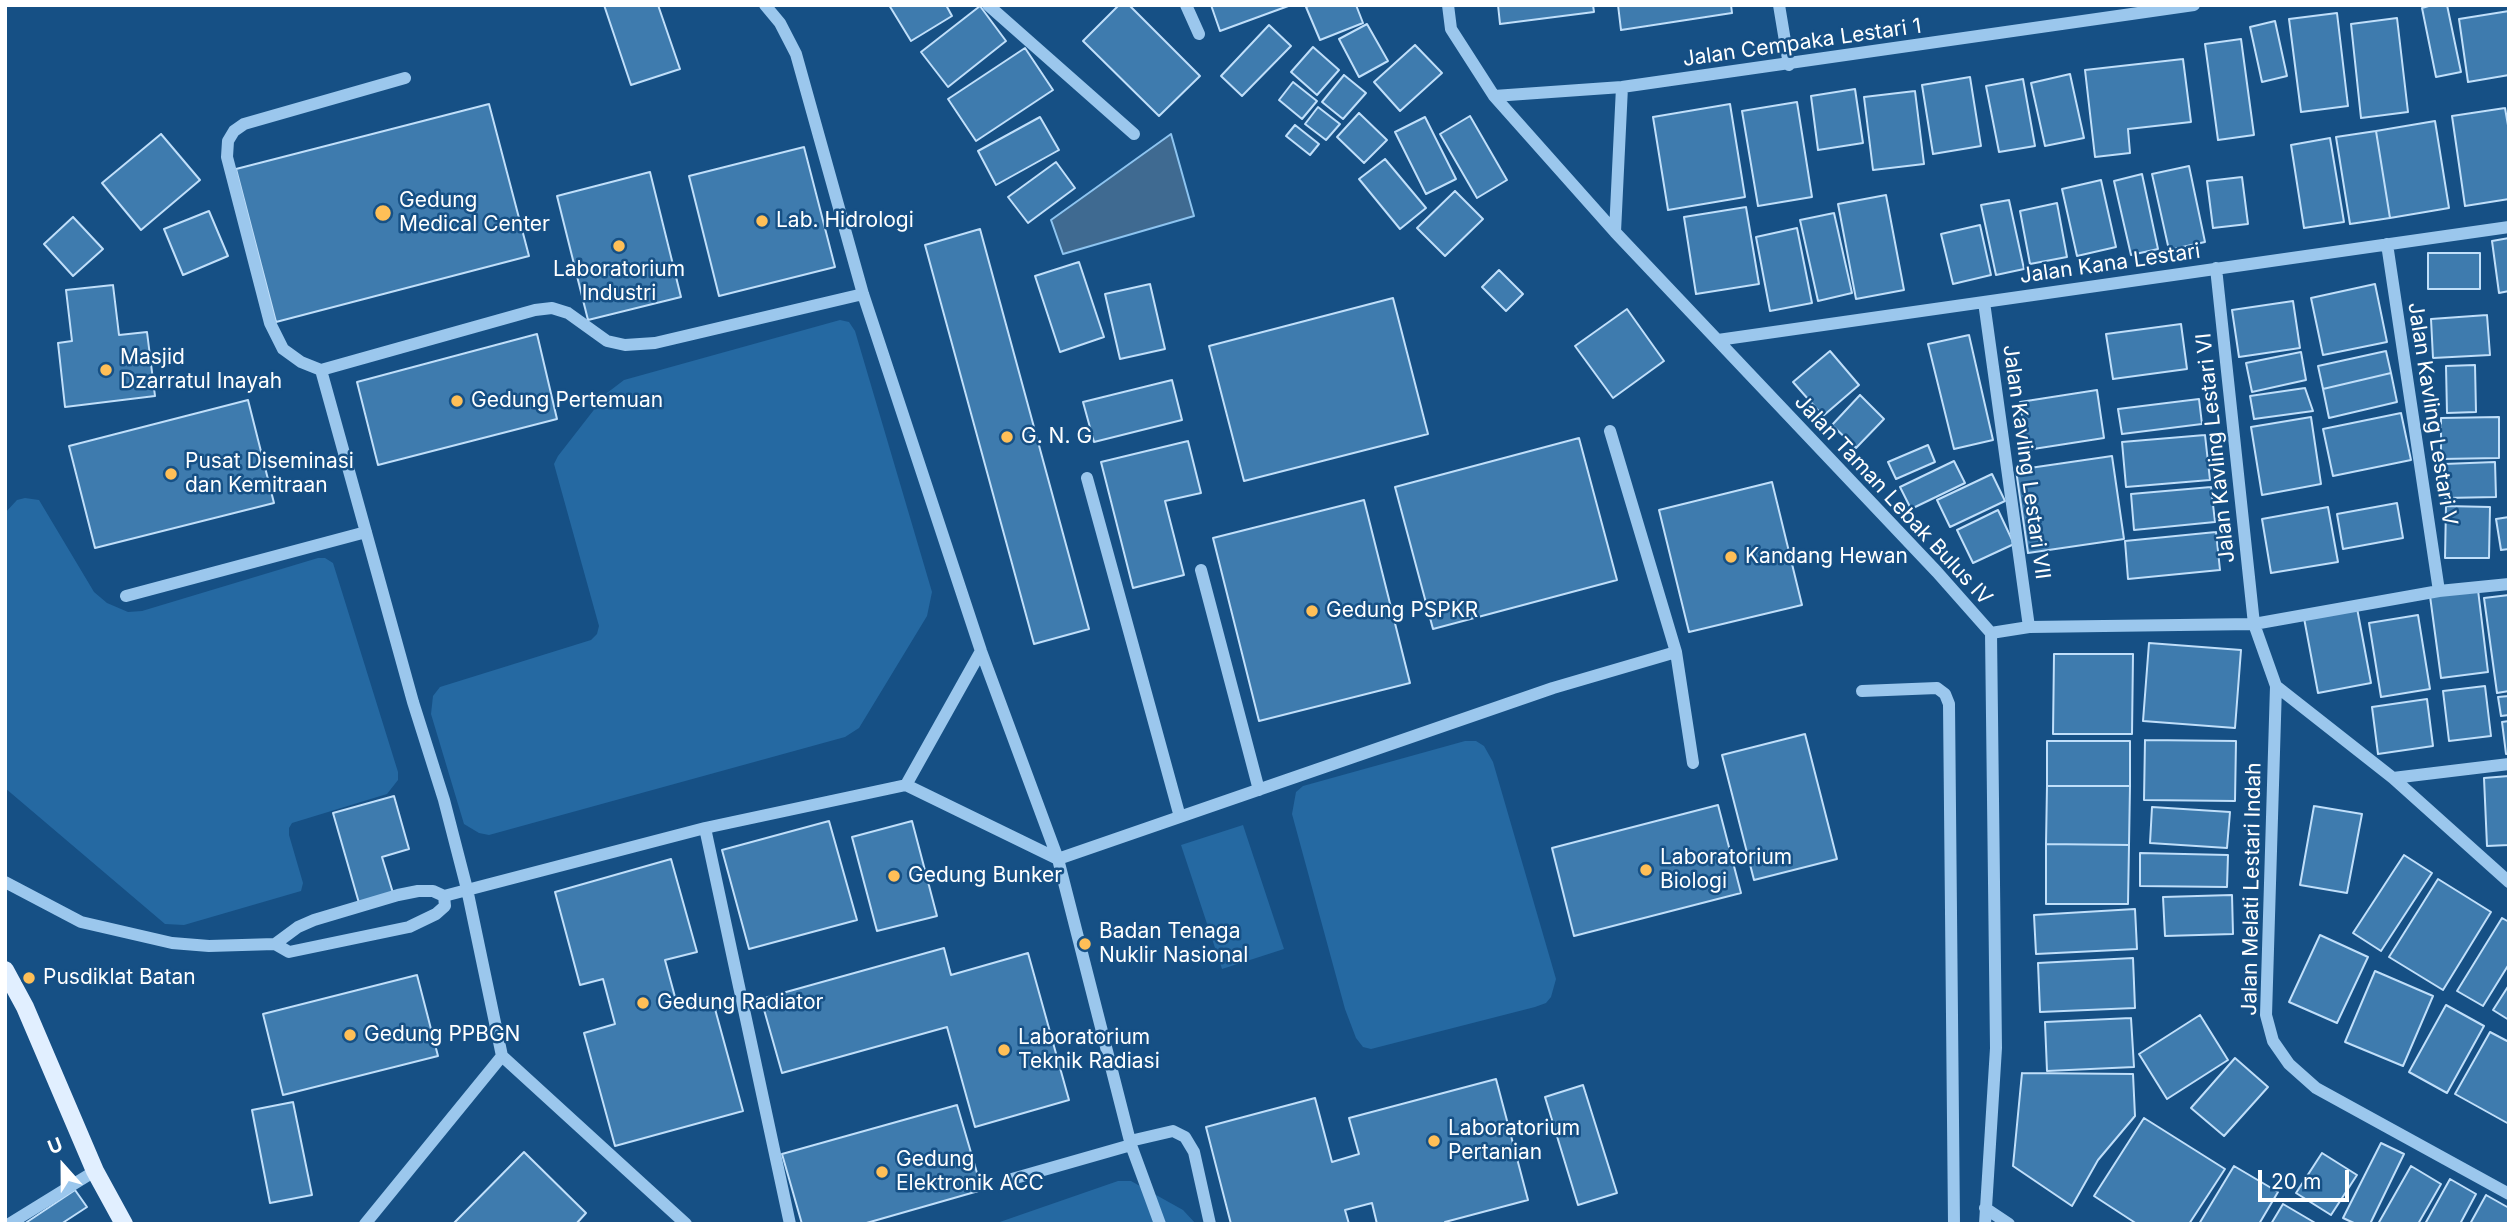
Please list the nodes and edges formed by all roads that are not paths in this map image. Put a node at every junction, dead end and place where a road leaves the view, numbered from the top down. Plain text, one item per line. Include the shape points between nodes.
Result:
1 (765, 5) edge
2 (988, 5) edge
3 (1185, 5) edge
4 (1438, 5) edge
5 (1448, 5) edge
6 (1779, 5) edge
7 (2194, 5) edge
8 (1451, 29) junction
9 (1199, 34) dead end
10 (1789, 65) junction
11 (405, 78) dead end
12 (1622, 87) junction
13 (1494, 96) junction
14 (1134, 134) dead end
15 (2509, 227) edge
16 (1615, 232) junction
17 (2387, 244) junction
18 (2216, 268) junction
19 (863, 294) junction
20 (1984, 302) junction
21 (1718, 340) junction
22 (321, 370) junction
23 (1610, 430) dead end
24 (1087, 478) dead end
25 (366, 532) junction
26 (1202, 570) dead end
27 (2509, 584) edge
28 (2439, 591) junction
29 (126, 596) dead end
30 (2254, 624) junction
31 (2029, 627) junction
32 (1991, 633) junction
33 (981, 651) junction
34 (1676, 652) junction
35 (2276, 687) junction
36 (1862, 691) dead end
37 (1693, 763) dead end
38 (2509, 764) edge
39 (2393, 778) junction
40 (906, 785) junction
41 (1259, 790) junction
42 (1180, 817) junction
43 (705, 828) junction
44 (1058, 859) junction
45 (2509, 881) edge
46 (5, 882) edge
47 (467, 889) junction
48 (444, 896) junction
49 (275, 944) junction
50 (5, 970) edge
51 (502, 1056) junction
52 (1130, 1143) junction
53 (95, 1171) junction
54 (1012, 1180) dead end
55 (2509, 1194) edge
56 (1985, 1208) junction
57 (9, 1224) edge
58 (124, 1224) edge
59 (365, 1224) edge
60 (686, 1224) edge
61 (790, 1224) edge
62 (1160, 1224) edge
63 (1210, 1224) edge
64 (1954, 1224) edge
65 (1985, 1224) edge
66 (2009, 1224) edge

1 - 19 street via 796,54
2 - 14 street
3 - 9 street
4 - 8 street
5 - 8 street, Jalan Taman Lebak Bulus IV
6 - 10 street
7 - 10 street, Jalan Cempaka Lestari 1
8 - 13 street, Jalan Taman Lebak Bulus IV
10 - 12 street, Jalan Cempaka Lestari 1
11 - 22 street via 244,124 228,141 227,157 270,323 283,349
12 - 13 street, Jalan Cempaka Lestari 1
12 - 16 street
13 - 16 street, Jalan Taman Lebak Bulus IV
15 - 17 street, Jalan Kana Lestari
16 - 21 street, Jalan Taman Lebak Bulus IV
17 - 18 street, Jalan Kana Lestari
17 - 28 street, Jalan Kavling Lestari V
18 - 20 street, Jalan Kana Lestari
18 - 30 street, Jalan Kavling Lestari VI
19 - 22 street via 654,343 625,345 607,341 564,311 536,310
19 - 33 street
20 - 21 street, Jalan Kana Lestari
20 - 31 street, Jalan Kavling Lestari VII
21 - 32 street, Jalan Taman Lebak Bulus IV
22 - 25 street
23 - 34 street
24 - 42 street
25 - 29 street
25 - 47 street
26 - 41 street
27 - 28 street
28 - 30 street
30 - 31 street
30 - 35 street, Jalan Melati Lestari Indah
31 - 32 street
32 - 56 street, Jalan Taman Lebak Bulus IV via 1996,1048
33 - 40 street
33 - 44 street
34 - 37 street
34 - 41 street via 1553,688
35 - 39 street
35 - 55 street, Jalan Melati Lestari Indah via 2266,1015 2273,1041 2289,1064 2316,1088
36 - 64 street via 1937,688 1949,704
38 - 39 street
39 - 45 street
40 - 43 street
40 - 44 street
41 - 42 street
42 - 44 street
43 - 47 street
43 - 61 street
44 - 52 street
46 - 49 street via 81,922 172,943
47 - 48 street
47 - 51 street
48 - 49 street via 433,891 398,895 314,920
48 - 49 street via 445,906 436,914 408,927 303,951 289,952
50 - 53 main road
51 - 59 street
51 - 60 street
52 - 54 street
52 - 62 street
52 - 63 street via 1173,1131 1185,1137 1194,1152
53 - 57 street
53 - 58 main road
56 - 65 street, Jalan Taman Lebak Bulus IV
56 - 66 street

